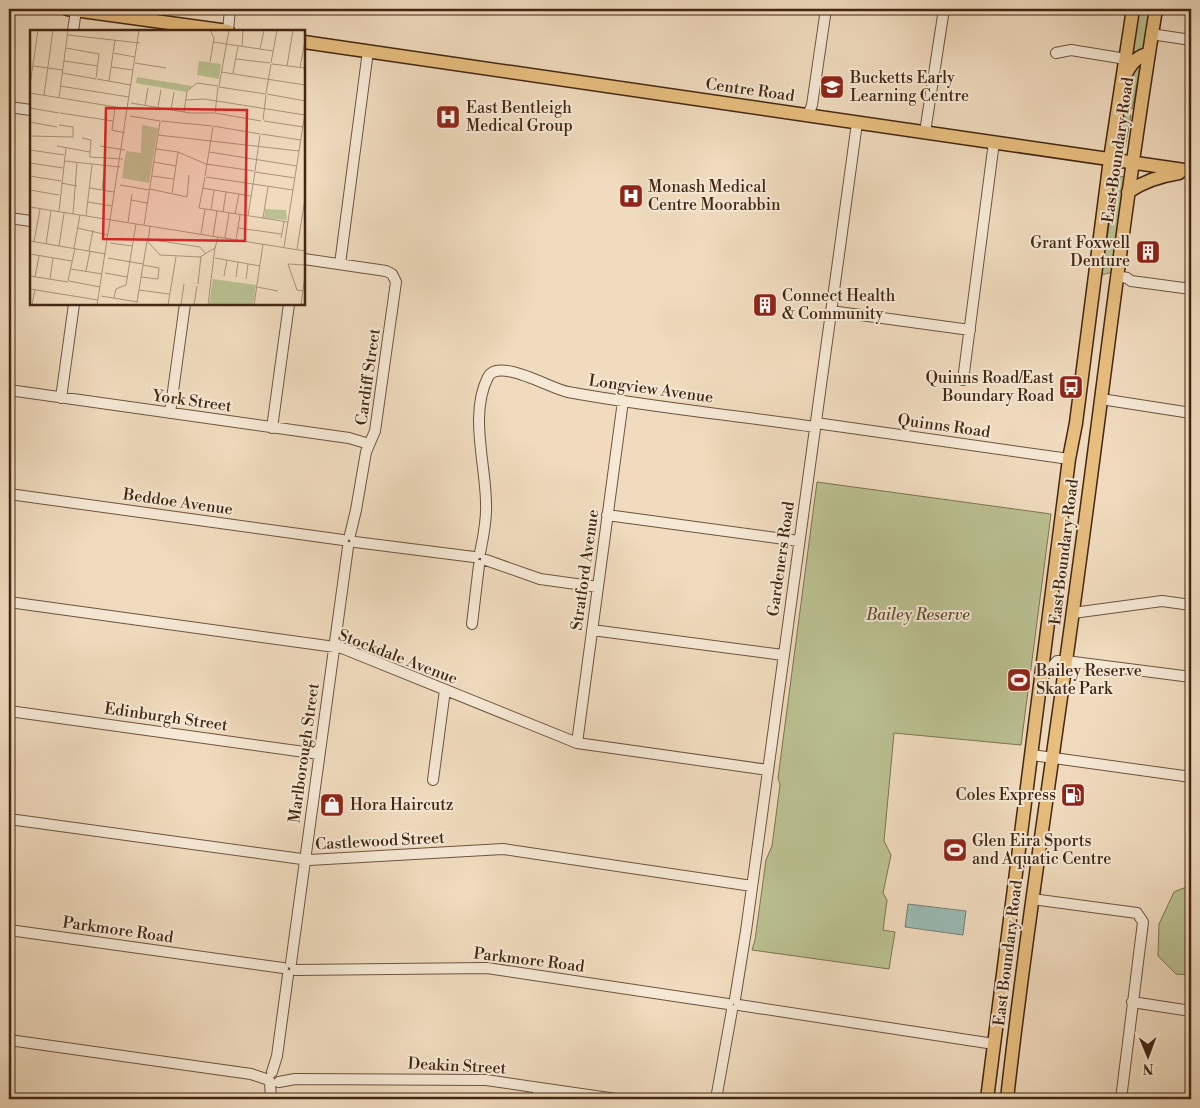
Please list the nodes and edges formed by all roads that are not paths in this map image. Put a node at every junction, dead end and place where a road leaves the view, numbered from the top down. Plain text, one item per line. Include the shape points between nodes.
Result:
1 (72, 9) edge
2 (230, 9) edge
3 (821, 9) edge
4 (826, 9) edge
5 (944, 9) edge
6 (1133, 9) edge
7 (1156, 9) edge
8 (97, 11) edge
9 (171, 27) edge
10 (73, 30) edge
11 (214, 30) edge
12 (228, 30) edge
13 (1152, 34) junction
14 (1191, 40) edge
15 (305, 42) edge
16 (368, 51) junction
17 (1056, 52) dead end
18 (1149, 54) junction
19 (1126, 59) junction
20 (1122, 88) junction
21 (1141, 100) junction
22 (9, 107) edge
23 (30, 110) edge
24 (1118, 112) junction
25 (808, 115) junction
26 (857, 123) junction
27 (925, 132) junction
28 (994, 142) junction
29 (1110, 159) junction
30 (1132, 162) junction
31 (1191, 171) edge
32 (1128, 192) junction
33 (9, 218) edge
34 (30, 221) edge
35 (305, 259) edge
36 (340, 264) junction
37 (1117, 276) junction
38 (1132, 281) junction
39 (1191, 289) edge
40 (1115, 292) junction
41 (1093, 294) junction
42 (74, 305) edge
43 (185, 305) edge
44 (289, 305) edge
45 (831, 311) junction
46 (970, 330) junction
47 (963, 380) dead end
48 (9, 390) edge
49 (61, 398) junction
50 (1100, 399) junction
51 (623, 401) junction
52 (170, 413) junction
53 (1191, 413) edge
54 (815, 425) junction
55 (272, 428) junction
56 (370, 444) junction
57 (1069, 459) junction
58 (9, 494) edge
59 (607, 515) junction
60 (349, 541) junction
61 (799, 541) junction
62 (480, 559) junction
63 (598, 587) junction
64 (9, 602) edge
65 (1191, 605) edge
66 (1073, 613) junction
67 (472, 624) dead end
68 (592, 630) junction
69 (334, 647) junction
70 (783, 655) junction
71 (1066, 661) junction
72 (1191, 677) edge
73 (1042, 678) junction
74 (445, 690) junction
75 (9, 711) edge
76 (576, 743) junction
77 (319, 754) junction
78 (1032, 755) junction
79 (1052, 758) junction
80 (768, 770) junction
81 (1191, 777) edge
82 (432, 780) dead end
83 (9, 818) edge
84 (304, 860) junction
85 (752, 886) junction
86 (1032, 899) junction
87 (9, 930) edge
88 (289, 969) junction
89 (1132, 1002) junction
90 (734, 1004) junction
91 (1191, 1011) edge
92 (9, 1040) edge
93 (994, 1044) junction
94 (275, 1078) junction
95 (539, 1088) junction
96 (272, 1099) edge
97 (537, 1099) edge
98 (616, 1099) edge
99 (716, 1099) edge
100 (987, 1099) edge
101 (1007, 1099) edge
102 (1121, 1099) edge

1 - 8 main road
1 - 10 street
2 - 12 street
3 - 25 street
4 - 25 street
5 - 27 street
6 - 19 main road, East Boundary Road
7 - 13 main road, East Boundary Road
8 - 9 main road
9 - 11 main road
13 - 14 street
13 - 18 main road, East Boundary Road
15 - 16 main road, Centre Road
16 - 25 main road, Centre Road
16 - 36 street
17 - 19 street via 1071,50
18 - 20 main road via 1141,55 1128,69
18 - 21 main road, East Boundary Road
19 - 20 main road, East Boundary Road
20 - 24 main road, East Boundary Road
21 - 24 main road via 1130,113
21 - 30 main road, East Boundary Road
22 - 23 street
24 - 29 main road, East Boundary Road
25 - 26 main road, Centre Road
26 - 27 main road, Centre Road
26 - 45 street, Gardeners Road
27 - 28 main road, Centre Road
28 - 29 main road, Centre Road
28 - 46 street
29 - 30 main road, Centre Road
29 - 41 main road, East Boundary Road
30 - 31 main road, Centre Road
30 - 32 main road, East Boundary Road
31 - 32 main road via 1158,176
32 - 37 main road, East Boundary Road
33 - 34 street
35 - 36 street
36 - 56 street, Cardiff Street via 386,271 395,279 375,431
37 - 38 street
37 - 40 main road, East Boundary Road
37 - 41 main road via 1101,280
38 - 39 street
38 - 40 street
40 - 50 main road, East Boundary Road
41 - 57 main road, East Boundary Road
42 - 49 street
43 - 52 street
44 - 55 street
45 - 46 street
45 - 54 street, Gardeners Road
46 - 47 street
48 - 49 street, York Street
49 - 52 street, York Street
50 - 53 street
50 - 66 main road, East Boundary Road
51 - 54 street, Longview Avenue
51 - 59 street, Stratford Avenue
51 - 62 street, Longview Avenue via 565,392 502,369 488,376 481,398 479,421 486,505
52 - 55 street, York Street
54 - 57 street, Quinns Road
54 - 61 street, Gardeners Road
55 - 56 street, York Street via 349,438
56 - 60 street, Cardiff Street
57 - 73 main road, East Boundary Road
58 - 60 street, Beddoe Avenue
59 - 61 street
59 - 63 street, Stratford Avenue
60 - 62 street, Beddoe Avenue
60 - 69 street, Marlborough Street
61 - 70 street, Gardeners Road
62 - 63 street, Beddoe Avenue via 540,579
62 - 67 street
63 - 68 street, Stratford Avenue
64 - 69 street, Stockdale Avenue
65 - 66 street via 1162,601
66 - 71 main road, East Boundary Road
68 - 70 street
68 - 76 street, Stratford Avenue
69 - 74 street, Stockdale Avenue
69 - 77 street, Marlborough Street
70 - 80 street, Gardeners Road
71 - 72 street
71 - 73 street via 1057,661
71 - 79 main road, East Boundary Road
73 - 78 main road, East Boundary Road
74 - 76 street, Stockdale Avenue
74 - 82 street
75 - 77 street, Edinburgh Street
76 - 80 street, Stockdale Avenue
77 - 84 street, Marlborough Street
78 - 79 street
78 - 93 main road, East Boundary Road
79 - 81 street
79 - 86 main road, East Boundary Road
80 - 85 street, Gardeners Road
83 - 84 street, Castlewood Street
84 - 85 street, Castlewood Street via 507,850
84 - 88 street, Marlborough Street
85 - 90 street, Gardeners Road
86 - 89 street via 1137,913 1143,922
86 - 101 main road, East Boundary Road
87 - 88 street, Parkmore Road
88 - 90 street, Parkmore Road via 487,968
88 - 94 street, Marlborough Street
89 - 91 street
89 - 102 street
90 - 93 street, Parkmore Road
90 - 99 street, Gardeners Road
92 - 94 street, Deakin Street
93 - 100 main road, East Boundary Road
94 - 95 street, Deakin Street via 479,1079
94 - 96 street, Marlborough Street
95 - 97 street
95 - 98 street, Deakin Street

